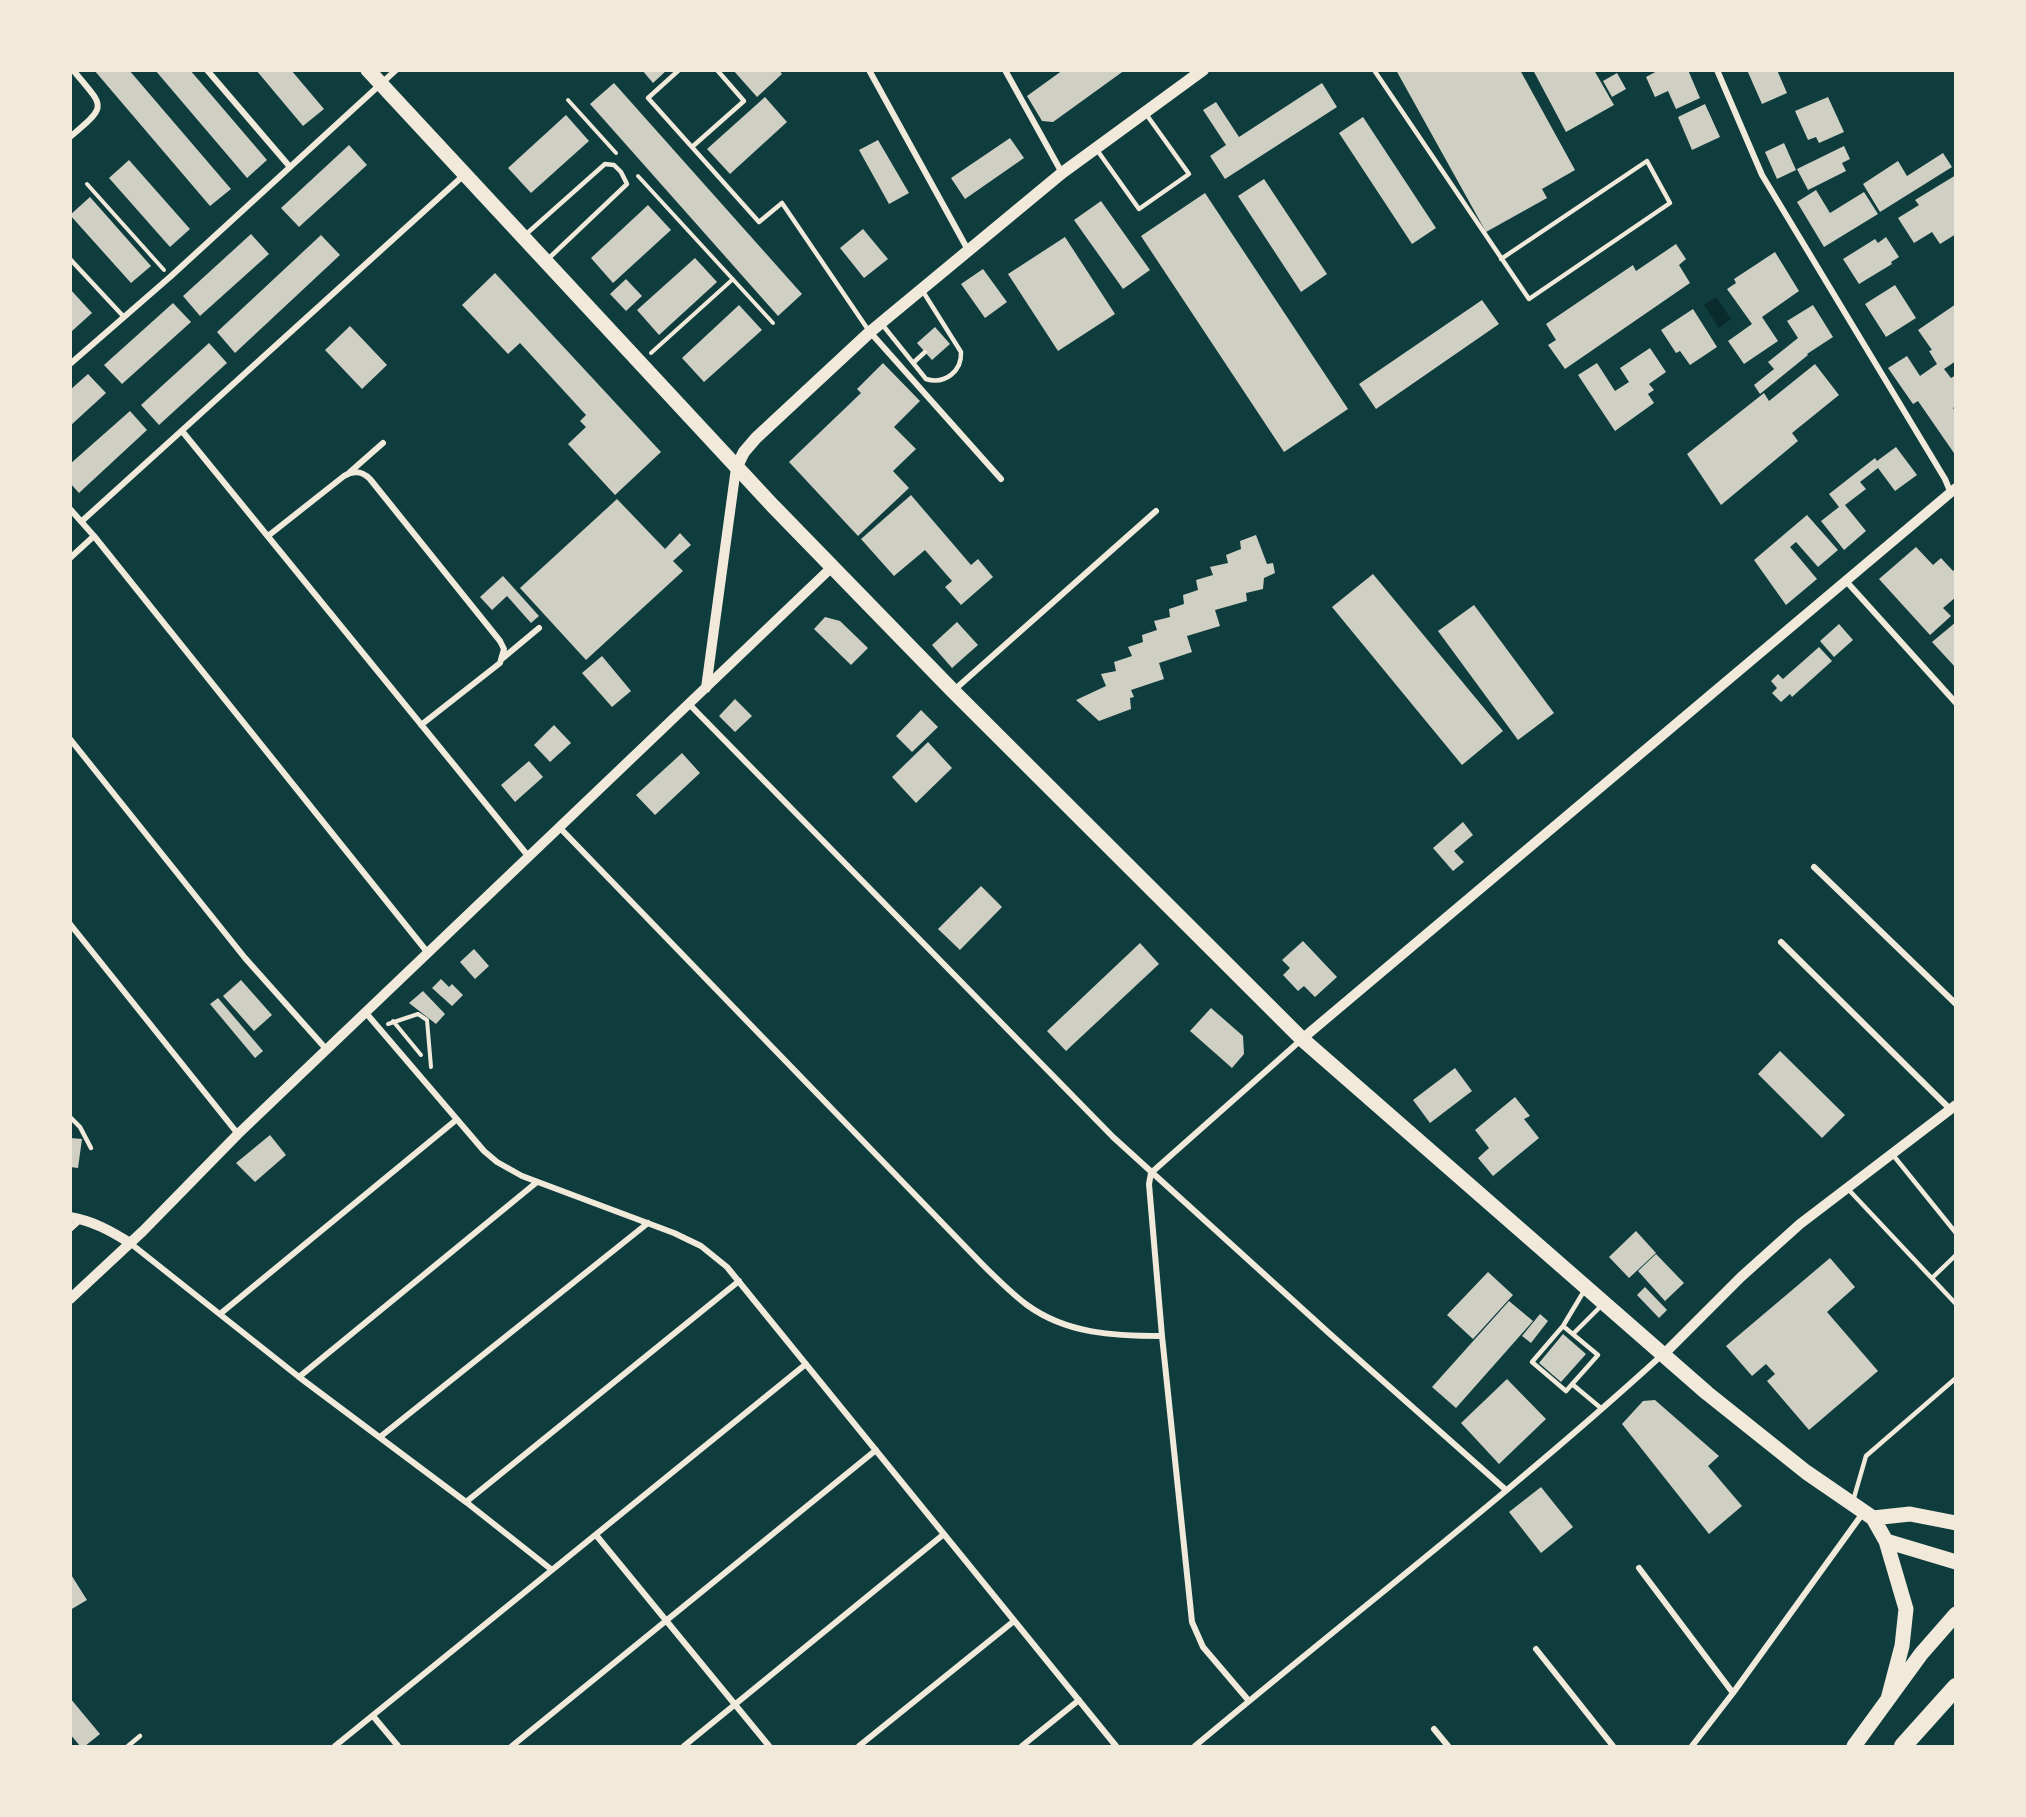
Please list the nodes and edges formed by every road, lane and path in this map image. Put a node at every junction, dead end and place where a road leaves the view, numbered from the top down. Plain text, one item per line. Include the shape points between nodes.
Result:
1 (73, 70) edge
2 (207, 70) edge
3 (368, 70) edge
4 (396, 70) edge
5 (679, 70) edge
6 (717, 70) edge
7 (869, 70) edge
8 (1005, 70) edge
9 (1203, 70) edge
10 (1374, 70) edge
11 (1717, 70) edge
12 (380, 85) junction
13 (568, 100) dead end
14 (1144, 112) junction
15 (70, 137) edge
16 (692, 147) junction
17 (1095, 148) junction
18 (623, 160) dead end
19 (290, 167) junction
20 (631, 168) dead end
21 (1062, 173) junction
22 (464, 175) junction
23 (87, 184) dead end
24 (522, 237) junction
25 (968, 250) junction
26 (70, 259) edge
27 (1501, 259) junction
28 (545, 262) junction
29 (170, 277) junction
30 (733, 279) junction
31 (922, 290) junction
32 (124, 317) junction
33 (773, 323) dead end
34 (881, 323) junction
35 (870, 332) junction
36 (949, 332) junction
37 (943, 337) dead end
38 (926, 352) dead end
39 (913, 363) junction
40 (70, 364) edge
41 (639, 364) junction
42 (182, 430) junction
43 (384, 443) dead end
44 (736, 468) junction
45 (352, 472) junction
46 (1002, 479) dead end
47 (1953, 489) edge
48 (70, 509) edge
49 (1156, 511) dead end
50 (81, 521) junction
51 (94, 536) junction
52 (268, 536) junction
53 (70, 558) edge
54 (832, 567) junction
55 (1846, 581) junction
56 (539, 628) dead end
57 (503, 656) junction
58 (706, 688) junction
59 (953, 691) junction
60 (1956, 703) edge
61 (689, 704) junction
62 (422, 725) junction
63 (70, 739) edge
64 (560, 828) junction
65 (529, 857) junction
66 (1814, 867) dead end
67 (70, 924) edge
68 (1781, 942) dead end
69 (429, 953) junction
70 (1956, 1004) edge
71 (366, 1013) junction
72 (393, 1021) junction
73 (381, 1030) junction
74 (1302, 1039) junction
75 (327, 1050) junction
76 (1953, 1107) edge
77 (70, 1117) edge
78 (456, 1120) junction
79 (238, 1134) junction
80 (91, 1148) dead end
81 (1892, 1153) junction
82 (1151, 1173) junction
83 (537, 1182) junction
84 (1846, 1187) junction
85 (76, 1218) edge
86 (648, 1223) junction
87 (70, 1229) edge
88 (1956, 1233) edge
89 (130, 1244) junction
90 (1956, 1255) edge
91 (1932, 1278) junction
92 (739, 1281) junction
93 (1586, 1287) junction
94 (70, 1299) edge
95 (1604, 1303) junction
96 (1956, 1304) edge
97 (220, 1314) junction
98 (1563, 1326) junction
99 (1573, 1334) junction
100 (1162, 1336) junction
101 (1663, 1354) junction
102 (806, 1364) junction
103 (299, 1377) junction
104 (1956, 1378) edge
105 (1572, 1384) junction
106 (1602, 1409) junction
107 (380, 1437) junction
108 (876, 1450) junction
109 (1506, 1490) junction
110 (466, 1502) junction
111 (1862, 1512) junction
112 (1956, 1523) edge
113 (596, 1534) junction
114 (944, 1534) junction
115 (1886, 1541) junction
116 (1956, 1562) edge
117 (1639, 1568) dead end
118 (552, 1570) junction
119 (1955, 1614) edge
120 (666, 1621) junction
121 (1014, 1621) junction
122 (1536, 1649) dead end
123 (1956, 1687) edge
124 (1734, 1693) junction
125 (1888, 1699) junction
126 (1079, 1700) junction
127 (1249, 1701) junction
128 (735, 1705) junction
129 (373, 1716) junction
130 (1434, 1729) dead end
131 (140, 1736) dead end
132 (128, 1746) edge
133 (335, 1746) edge
134 (398, 1746) edge
135 (512, 1746) edge
136 (684, 1746) edge
137 (769, 1746) edge
138 (859, 1746) edge
139 (1022, 1746) edge
140 (1116, 1746) edge
141 (1195, 1746) edge
142 (1448, 1746) edge
143 (1612, 1746) edge
144 (1692, 1746) edge
145 (1854, 1746) edge
146 (1903, 1746) edge

1 - 15 street via 98,101 98,108
2 - 19 street
3 - 12 main road
4 - 12 street
5 - 16 lane via 648,98
6 - 16 lane via 744,101
7 - 25 street
8 - 21 street
9 - 14 main road
10 - 27 lane
11 - 47 street via 1762,175
12 - 19 street
12 - 22 main road
13 - 18 path
14 - 17 main road
14 - 17 lane via 1189,174 1139,209
16 - 35 lane via 759,222 782,203
17 - 21 main road
19 - 29 street
20 - 30 path
21 - 25 main road
22 - 24 main road
22 - 42 street
23 - 29 path
24 - 28 main road
24 - 28 lane via 605,164 614,165 621,172 627,184
25 - 31 main road
26 - 32 lane
27 - 27 lane via 1647,161 1670,202 1528,299
28 - 41 main road
29 - 32 street
30 - 33 path
30 - 41 path
31 - 34 main road
31 - 36 lane
32 - 40 street
34 - 35 main road
34 - 39 lane
35 - 44 main road via 756,438
35 - 46 street
36 - 37 lane
36 - 39 lane via 961,352 955,372 933,381 926,379
38 - 39 lane
41 - 44 main road
42 - 50 street
42 - 52 street
43 - 45 street
44 - 54 main road
44 - 58 street
45 - 52 street
45 - 57 street via 366,476 377,488 500,640
47 - 55 street
48 - 50 street
49 - 59 street
50 - 51 street
51 - 53 street
51 - 69 street
52 - 62 street
54 - 58 street
54 - 59 main road
55 - 60 street
55 - 74 street
56 - 57 street
57 - 62 street
58 - 61 street
59 - 74 main road
61 - 64 street
61 - 82 street
62 - 65 street
63 - 75 street via 245,958
64 - 65 street
64 - 100 street via 1013,1294 1042,1314 1071,1327 1111,1334
65 - 69 street
66 - 70 street
67 - 79 street
68 - 76 street
69 - 71 street
71 - 73 street
71 - 75 street
72 - 72 path via 401,1030 431,1067 427,1020 418,1014
72 - 73 path
73 - 78 street
74 - 82 street
74 - 93 main road
75 - 79 street
76 - 81 street
77 - 80 lane
78 - 83 street via 497,1162
78 - 97 street
79 - 89 street
81 - 84 street
81 - 88 lane
82 - 100 street via 1149,1198
82 - 109 street
83 - 86 street
83 - 103 street
84 - 91 lane
84 - 101 street via 1769,1250
85 - 87 street
85 - 89 street via 109,1230
86 - 92 street via 701,1246
86 - 107 street
89 - 94 street
89 - 97 street
90 - 91 lane
91 - 96 lane
92 - 102 street
92 - 110 street
93 - 95 main road
93 - 98 lane
95 - 99 lane
95 - 101 main road
97 - 103 street
98 - 99 lane
98 - 105 lane via 1532,1362 1566,1392
99 - 105 lane via 1598,1355
100 - 127 street via 1192,1622 1203,1647
101 - 106 street
101 - 111 main road via 1750,1428
102 - 108 street
102 - 113 street
103 - 107 street
104 - 111 lane via 1866,1456
105 - 106 lane
106 - 109 street
107 - 110 street
108 - 114 street
108 - 120 street
109 - 127 street
110 - 118 street
111 - 112 main road via 1910,1514
111 - 115 main road
111 - 124 street
113 - 118 street
113 - 120 street
114 - 121 street
114 - 128 street
115 - 116 main road
115 - 125 main road via 1906,1609 1902,1646
117 - 124 street
118 - 129 street
119 - 125 main road
120 - 128 street
120 - 135 street
121 - 126 street
121 - 138 street
122 - 143 street
123 - 146 highway
124 - 144 street
125 - 145 main road
126 - 139 street
126 - 140 street
127 - 141 street
128 - 136 street
128 - 137 street
129 - 133 street
129 - 134 street
130 - 142 street
131 - 132 lane

